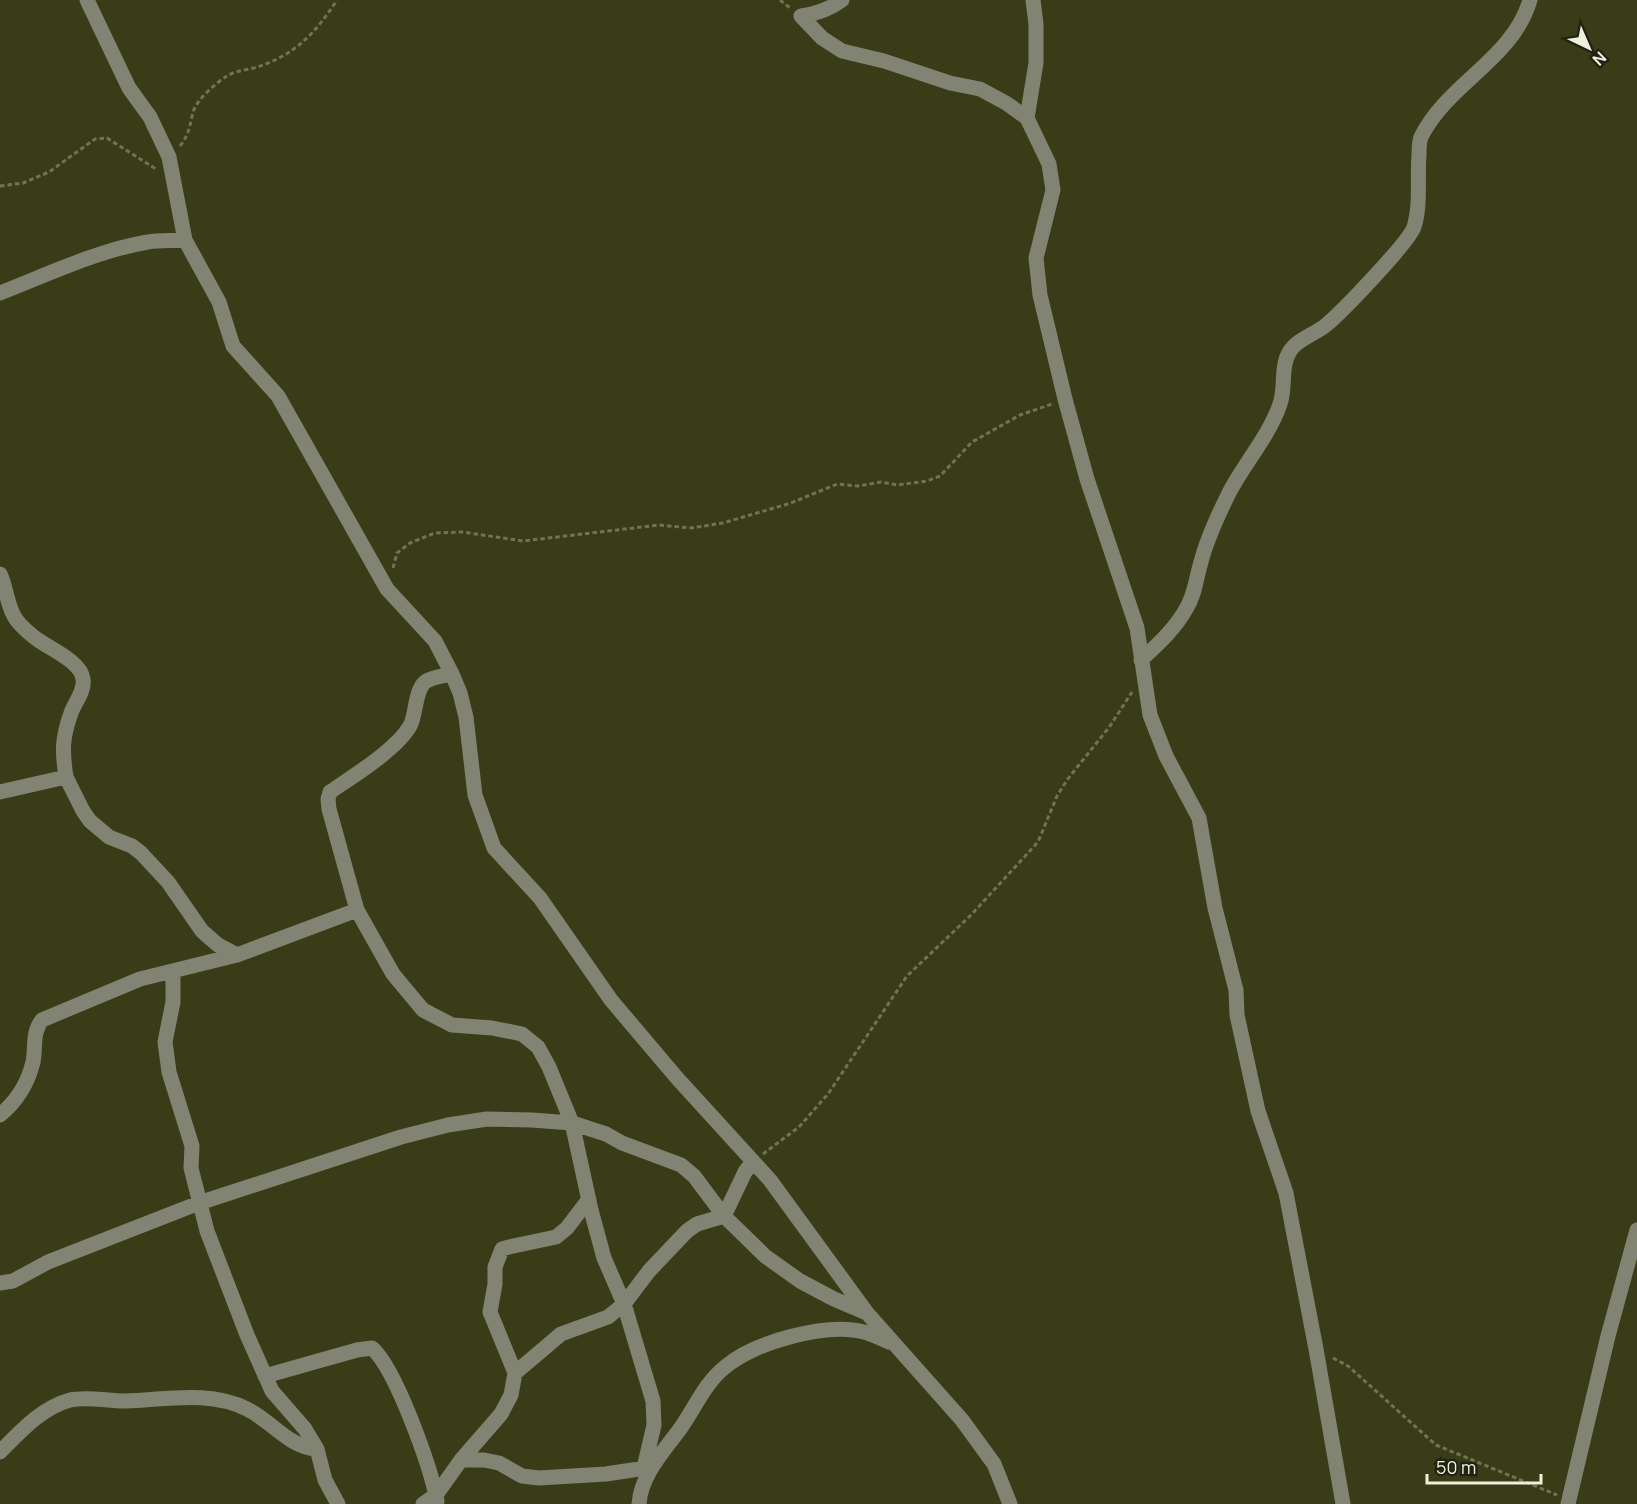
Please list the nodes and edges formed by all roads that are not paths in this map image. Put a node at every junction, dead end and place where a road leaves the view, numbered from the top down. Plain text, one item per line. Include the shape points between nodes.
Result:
1 (87, 0) edge
2 (842, 0) edge
3 (1034, 0) edge
4 (1530, 0) edge
5 (1027, 118) junction
6 (185, 240) junction
7 (0, 293) edge
8 (0, 574) edge
9 (1142, 666) junction
10 (452, 674) junction
11 (66, 777) junction
12 (0, 792) edge
13 (357, 910) junction
14 (237, 955) junction
15 (173, 971) junction
16 (0, 1115) edge
17 (572, 1123) junction
18 (753, 1161) junction
19 (589, 1199) junction
20 (199, 1203) junction
21 (724, 1216) junction
22 (1637, 1230) edge
23 (0, 1283) edge
24 (624, 1304) junction
25 (867, 1313) junction
26 (892, 1343) junction
27 (514, 1373) junction
28 (265, 1376) junction
29 (317, 1449) junction
30 (0, 1452) edge
31 (461, 1460) junction
32 (648, 1468) junction
33 (433, 1501) edge
34 (1569, 1502) edge
35 (338, 1504) edge
36 (639, 1504) edge
37 (1010, 1504) edge
38 (1343, 1504) edge

1 - 6 street via 129,88 150,117 169,158
2 - 5 street via 813,15 801,16 822,38 843,51 980,89
3 - 5 street via 1036,63
4 - 9 street via 1519,26 1503,48 1439,110 1420,139 1414,229 1327,325 1288,352 1281,402 1231,490 1201,561 1186,610
5 - 9 street via 1048,164 1053,190 1036,258 1040,295 1087,479 1137,628
6 - 7 street via 134,245 66,265
6 - 10 street via 219,302 232,346 278,396 387,589 435,641
8 - 11 street via 13,614 20,623 77,667 83,676 62,750
9 - 38 street via 1150,715 1166,756 1199,818 1258,1111 1286,1193
10 - 13 street via 425,682 406,731 379,758 330,792 329,809
10 - 18 street via 466,717 475,795 494,848 540,898 611,1000
11 - 12 street
11 - 14 street via 90,821 109,837 141,853 168,882 202,931
13 - 14 street
13 - 17 street via 393,974 423,1010 452,1025 522,1034 538,1047
14 - 15 street
15 - 16 street via 140,979 42,1020 34,1035 33,1060 25,1084
15 - 20 street via 173,1002 165,1042 169,1072 192,1146 191,1168
17 - 19 street
17 - 20 street via 487,1119 448,1125
17 - 21 street via 681,1165
18 - 21 street
18 - 25 street
19 - 24 street via 604,1258
19 - 27 street via 556,1237 509,1247 500,1253 490,1312
20 - 23 street
20 - 28 street
21 - 24 street via 687,1231
21 - 25 street via 765,1256 800,1281
22 - 34 street
24 - 27 street via 608,1317 561,1334
24 - 32 street via 653,1401
25 - 26 street
26 - 32 street via 863,1331 836,1330 807,1332 765,1345 726,1366 704,1389
26 - 37 street via 962,1420 994,1464
27 - 31 street via 511,1395 501,1414
28 - 29 street via 272,1391
28 - 33 street via 372,1348 380,1355 407,1408
29 - 30 street via 304,1448 247,1409 223,1400 193,1397 70,1400 30,1422
29 - 35 street via 325,1480
31 - 32 street via 499,1463 522,1476 539,1478
31 - 33 street
32 - 36 street

